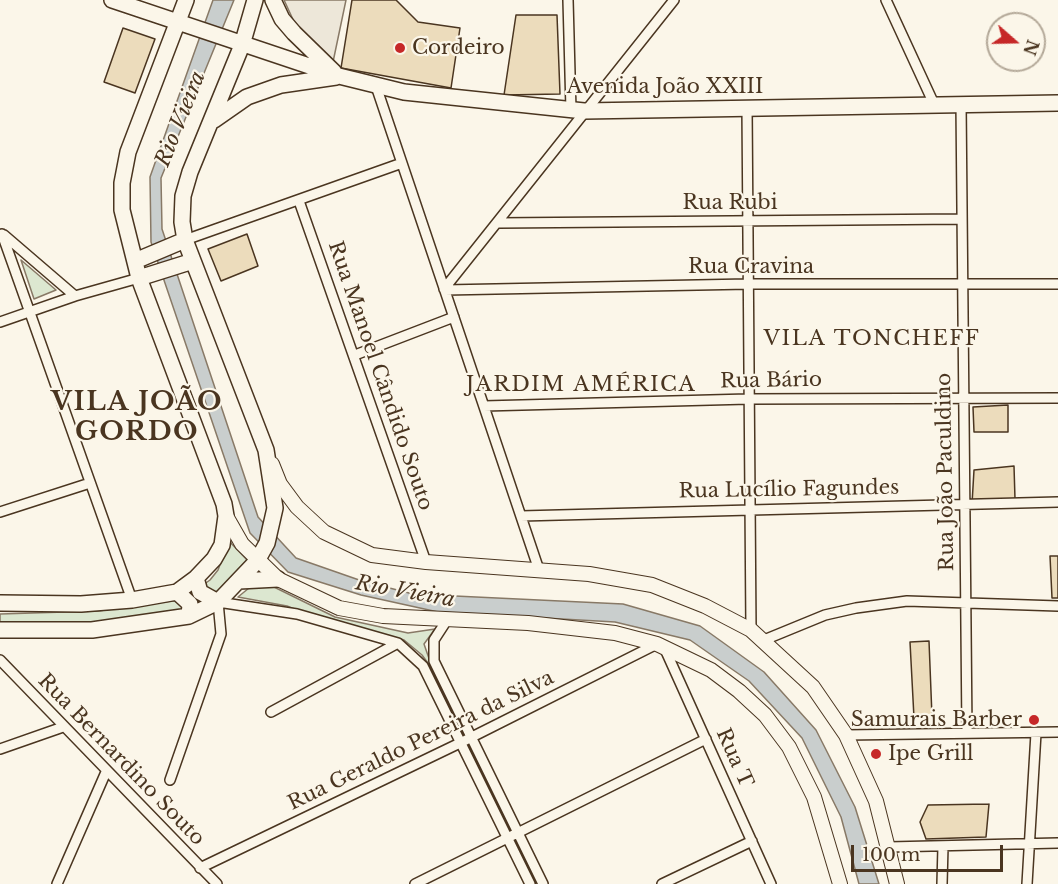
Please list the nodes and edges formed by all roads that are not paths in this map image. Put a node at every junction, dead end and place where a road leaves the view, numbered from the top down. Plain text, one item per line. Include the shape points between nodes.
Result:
1 (112, 0) edge
2 (186, 0) edge
3 (255, 0) edge
4 (273, 0) edge
5 (568, 0) edge
6 (674, 0) edge
7 (886, 0) edge
8 (176, 22) junction
9 (242, 45) junction
10 (339, 76) junction
11 (376, 86) junction
12 (961, 103) junction
13 (1058, 103) edge
14 (934, 104) junction
15 (747, 107) junction
16 (578, 111) junction
17 (212, 121) junction
18 (402, 163) junction
19 (299, 201) junction
20 (962, 219) junction
21 (746, 221) junction
22 (499, 223) junction
23 (1, 234) edge
24 (181, 242) junction
25 (138, 260) junction
26 (189, 263) junction
27 (143, 277) junction
28 (748, 284) junction
29 (1058, 284) edge
30 (962, 285) junction
31 (444, 289) junction
32 (75, 296) junction
33 (30, 312) junction
34 (454, 317) junction
35 (0, 322) edge
36 (355, 355) junction
37 (1058, 398) edge
38 (748, 399) junction
39 (963, 399) junction
40 (484, 406) junction
41 (266, 450) junction
42 (90, 483) junction
43 (1058, 502) edge
44 (963, 504) junction
45 (750, 508) junction
46 (0, 512) edge
47 (226, 516) junction
48 (521, 516) junction
49 (257, 561) junction
50 (426, 562) junction
51 (539, 570) junction
52 (196, 578) junction
53 (278, 579) junction
54 (239, 581) junction
55 (177, 591) junction
56 (132, 600) junction
57 (966, 601) junction
58 (218, 602) junction
59 (0, 603) edge
60 (1058, 606) edge
61 (189, 616) junction
62 (447, 620) junction
63 (0, 630) edge
64 (751, 630) junction
65 (764, 640) junction
66 (398, 643) junction
67 (661, 646) junction
68 (0, 660) edge
69 (271, 712) dead end
70 (63, 727) junction
71 (1058, 732) edge
72 (967, 733) junction
73 (1036, 733) junction
74 (846, 735) junction
75 (472, 737) junction
76 (706, 739) junction
77 (462, 742) junction
78 (0, 749) edge
79 (106, 772) junction
80 (170, 780) dead end
81 (518, 833) junction
82 (508, 838) junction
83 (752, 841) junction
84 (1058, 843) edge
85 (1029, 844) junction
86 (943, 846) junction
87 (888, 847) junction
88 (200, 868) junction
89 (57, 884) edge
90 (217, 884) edge
91 (415, 884) edge
92 (530, 884) edge
93 (543, 884) edge
94 (662, 884) edge
95 (771, 884) edge
96 (840, 884) edge
97 (897, 884) edge
98 (942, 884) edge
99 (1027, 884) edge

1 - 8 main road, Avenida João XXIII
2 - 8 main road
3 - 9 main road
4 - 10 main road via 294,33
5 - 16 street
6 - 16 street
7 - 14 street
8 - 9 main road, Avenida João XXIII
8 - 25 main road via 128,152 122,183 126,236
9 - 10 main road, Avenida João XXIII
9 - 17 main road
10 - 11 main road, Avenida João XXIII
10 - 17 main road via 281,85 247,97
11 - 16 main road, Avenida João XXIII
11 - 18 street
12 - 13 main road, Avenida João XXIII
12 - 14 main road, Avenida João XXIII
12 - 20 street, Rua João Paculdino
14 - 15 main road, Avenida João XXIII
15 - 16 main road, Avenida João XXIII
15 - 21 street
16 - 22 street
17 - 24 main road via 189,172 183,196
18 - 19 street
18 - 31 street
19 - 24 street
19 - 36 street, Rua Manoel Cândido Souto
20 - 21 street, Rua Rubi
20 - 30 street, Rua João Paculdino
21 - 22 street, Rua Rubi
21 - 28 street
22 - 31 street
23 - 32 street
23 - 33 street
24 - 25 main road
24 - 26 main road
25 - 27 main road
26 - 27 main road
26 - 41 main road
27 - 32 street
27 - 47 main road
28 - 30 street, Rua Cravina
28 - 31 street, Rua Cravina
28 - 38 street
29 - 30 street, Rua Cravina
30 - 39 street, Rua João Paculdino
31 - 34 street
32 - 33 street
33 - 35 street
33 - 42 street
34 - 36 street
34 - 40 street
36 - 50 street, Rua Manoel Cândido Souto
37 - 39 street, Rua Bário
38 - 39 street, Rua Bário
38 - 40 street, Rua Bário
38 - 45 street
39 - 44 street, Rua João Paculdino
40 - 48 street
41 - 49 main road via 275,508 267,543
41 - 50 main road via 280,484 297,507 324,532 372,555
42 - 46 street
42 - 56 street
43 - 44 street, Rua Lucílio Fagundes
44 - 45 street, Rua Lucílio Fagundes
44 - 57 street, Rua João Paculdino
45 - 48 street, Rua Lucílio Fagundes
45 - 64 street
47 - 49 main road
47 - 52 main road via 222,545
48 - 51 street
49 - 53 main road
49 - 54 main road
50 - 51 main road
51 - 64 main road via 652,585
52 - 55 main road
52 - 58 main road via 200,592
53 - 54 main road
53 - 62 main road via 339,608
54 - 58 main road
55 - 56 main road
55 - 61 main road via 190,604
56 - 59 main road
57 - 60 street
57 - 65 street via 907,601 856,608 825,615
57 - 72 street, Rua João Paculdino
58 - 61 main road
58 - 66 street via 297,614
58 - 80 street via 221,634
61 - 63 main road via 92,630
62 - 67 main road via 528,623 615,633
62 - 75 street via 434,640 434,661
64 - 65 main road
65 - 74 main road via 813,687
66 - 69 street
66 - 77 street via 423,666
67 - 75 street, Rua Geraldo Pereira da Silva
67 - 76 street, Rua T
67 - 96 main road via 711,670 739,690 789,747 814,797
68 - 70 street, Rua Bernardino Souto
70 - 78 street
70 - 79 street, Rua Bernardino Souto
71 - 73 street
72 - 73 street
72 - 74 street
73 - 85 street
74 - 87 main road via 876,801
75 - 77 street, Rua Geraldo Pereira da Silva
75 - 81 street
76 - 81 street
76 - 83 street, Rua T
77 - 82 street
77 - 88 street, Rua Geraldo Pereira da Silva
79 - 88 street, Rua Bernardino Souto
79 - 89 street
81 - 82 street
81 - 93 street
82 - 91 street
82 - 92 street
83 - 94 street
83 - 95 street, Rua T
84 - 85 street
85 - 86 street
85 - 99 street
86 - 87 street
86 - 98 street
87 - 97 main road
88 - 90 street, Rua Bernardino Souto

